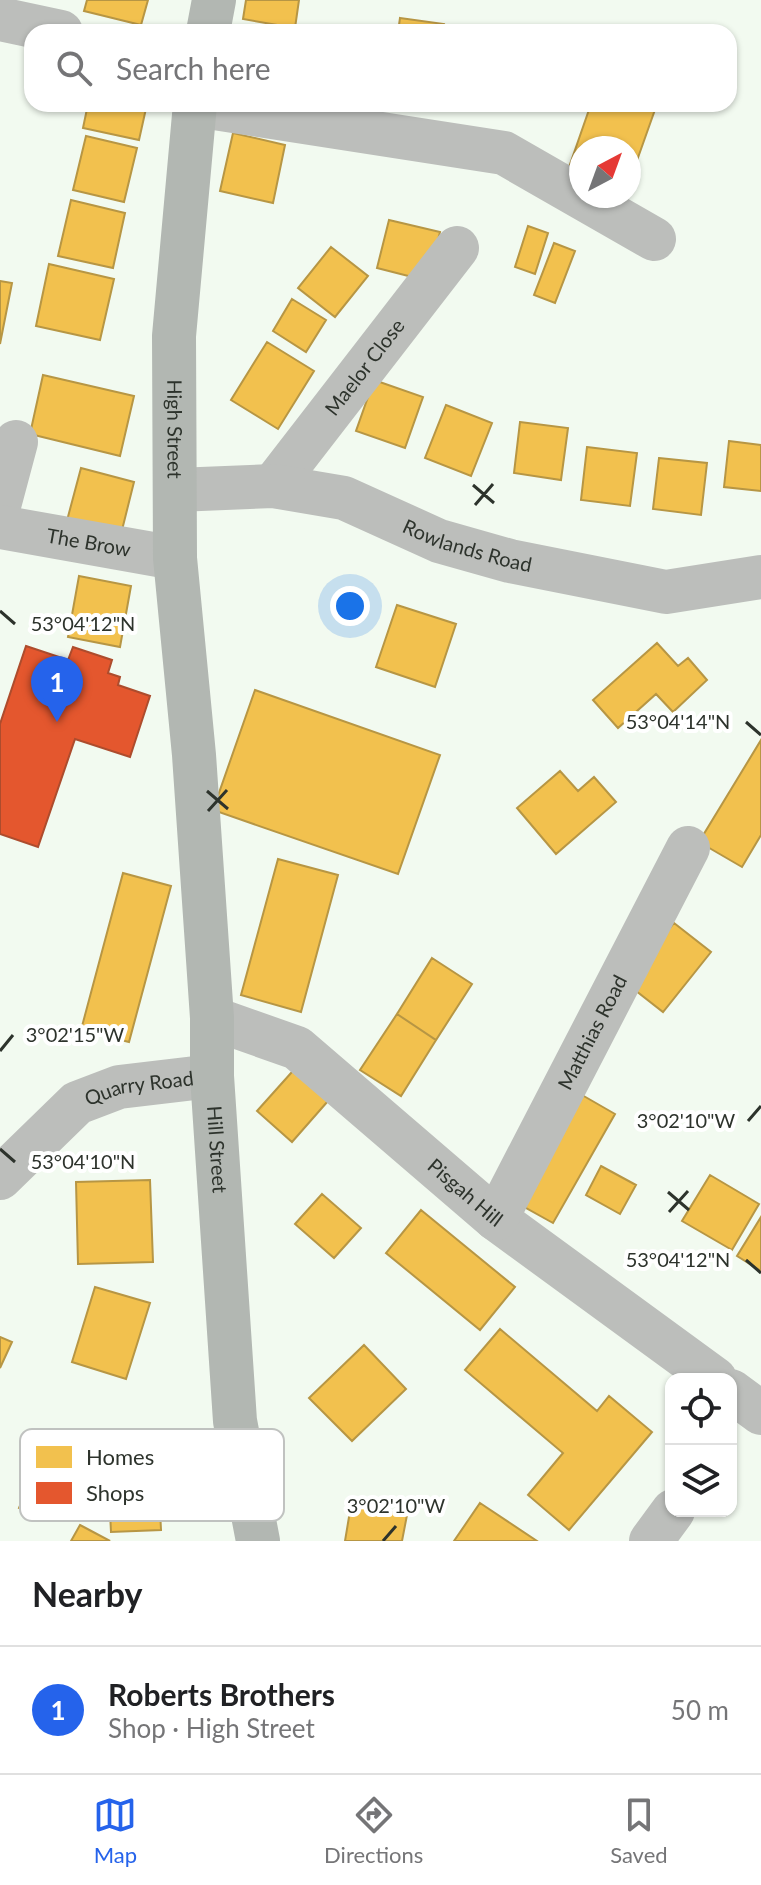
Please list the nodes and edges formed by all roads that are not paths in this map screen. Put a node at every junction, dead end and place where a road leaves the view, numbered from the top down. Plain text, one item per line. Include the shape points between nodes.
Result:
1 (214, 0) edge
2 (0, 19) edge
3 (24, 24) edge
4 (210, 24) edge
5 (194, 112) edge
6 (245, 112) edge
7 (654, 239) dead end
8 (457, 248) dead end
9 (16, 442) dead end
10 (273, 486) junction
11 (176, 490) junction
12 (0, 502) edge
13 (0, 527) edge
14 (175, 558) junction
15 (761, 577) edge
16 (194, 755) joint
17 (688, 848) dead end
18 (212, 1018) junction
19 (212, 1076) junction
20 (0, 1178) edge
21 (496, 1219) junction
22 (707, 1373) edge
23 (237, 1429) edge
24 (669, 1517) edge
25 (254, 1521) edge
26 (258, 1541) edge
27 (651, 1541) edge

1 - 4 main road
2 - 3 street
5 - 11 main road, High Street via 174,336
6 - 7 street via 504,153
8 - 10 street, Maelor Close
9 - 12 street
10 - 11 street, Rowlands Road
10 - 15 street, Rowlands Road via 344,498 439,541 510,561 666,592
11 - 14 main road, High Street
13 - 14 street, The Brow
14 - 16 main road, High Street
16 - 18 main road, Hill Street
17 - 21 street, Matthias Road
18 - 19 main road, Hill Street
18 - 21 street, Pisgah Hill via 297,1048
19 - 20 street, Quarry Road via 119,1087 77,1103
19 - 23 main road, Hill Street
21 - 22 street, Pisgah Hill
24 - 27 street
25 - 26 main road, Hill Street

